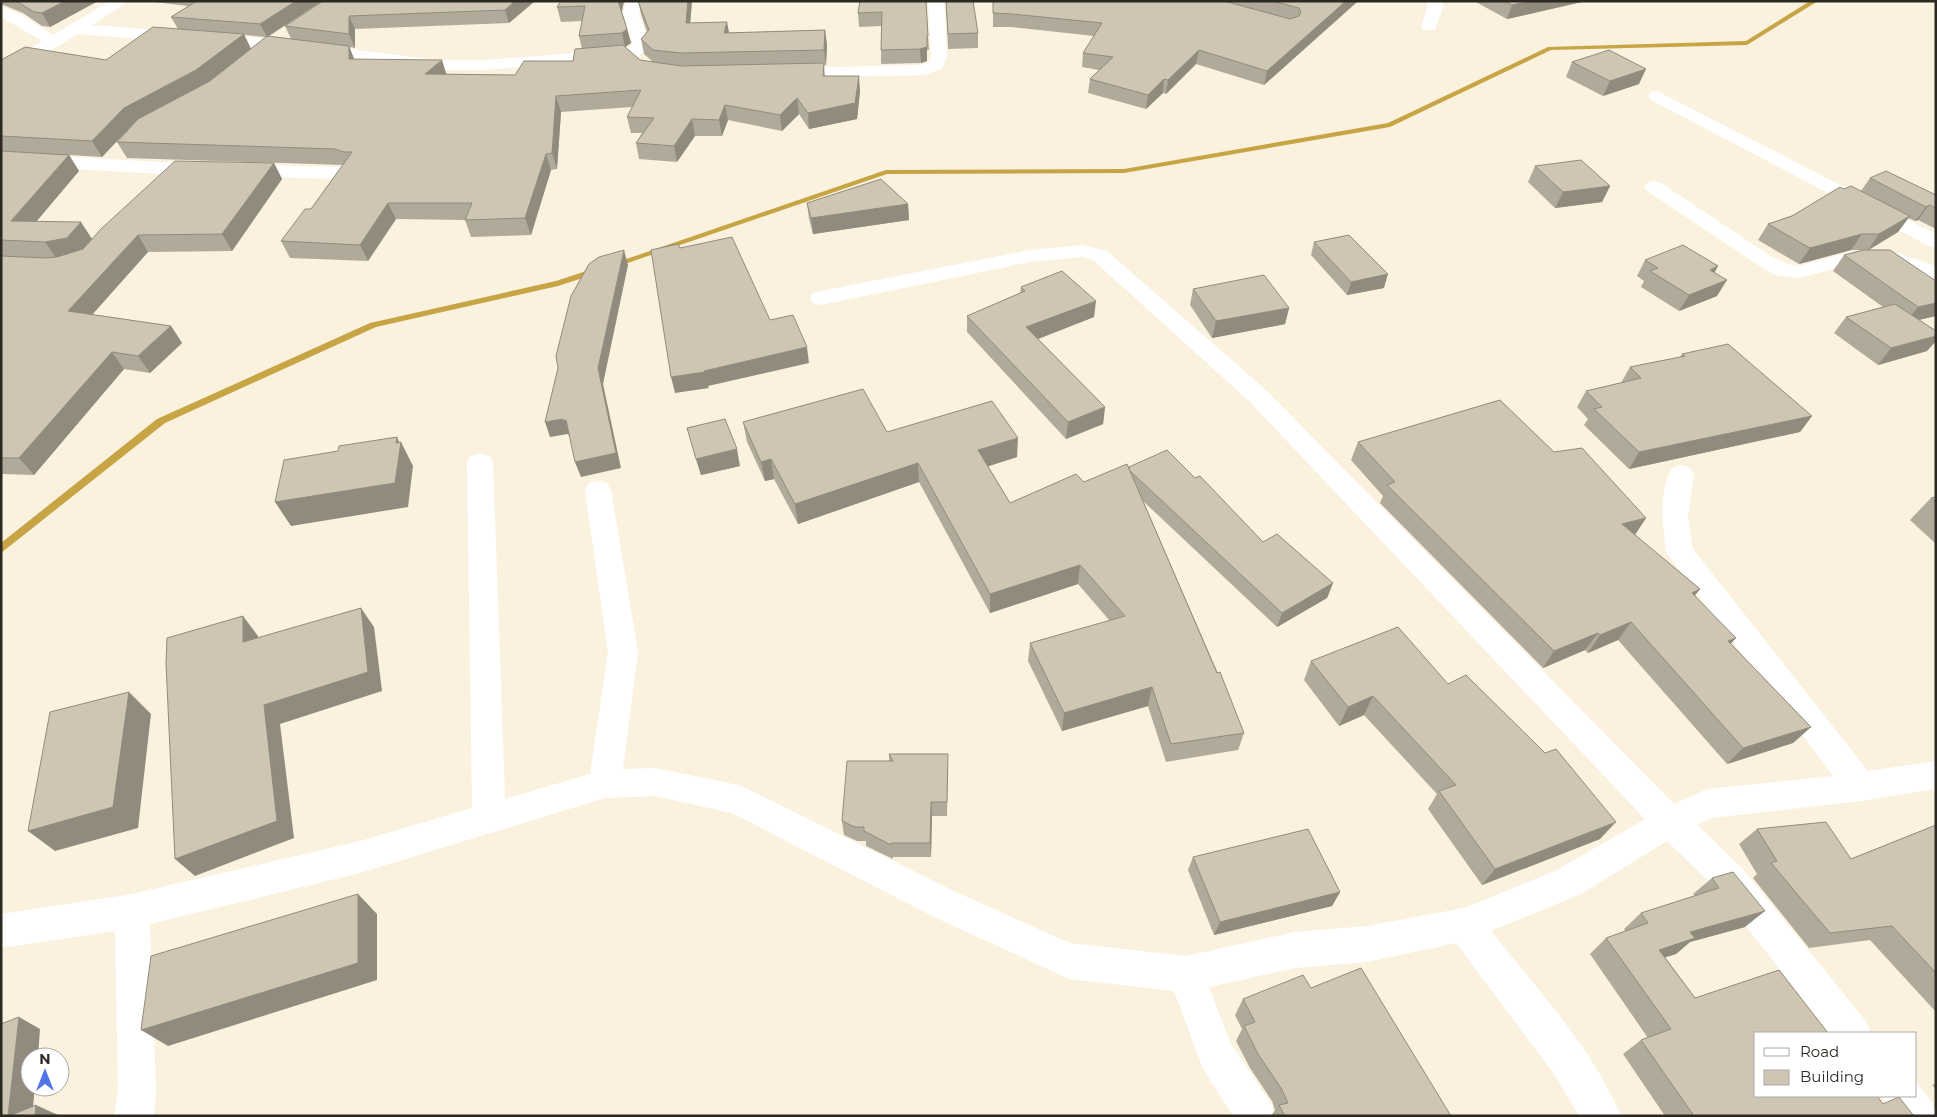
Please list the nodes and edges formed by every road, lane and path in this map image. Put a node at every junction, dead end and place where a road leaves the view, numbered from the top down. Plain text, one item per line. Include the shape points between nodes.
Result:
1 (121, 1) edge
2 (634, 1) edge
3 (936, 1) edge
4 (1433, 1) edge
5 (1, 11) edge
6 (1429, 27) dead end
7 (77, 28) junction
8 (291, 30) edge
9 (54, 42) junction
10 (270, 44) junction
11 (248, 62) edge
12 (1, 73) edge
13 (770, 73) edge
14 (1656, 96) dead end
15 (120, 152) edge
16 (1, 160) edge
17 (107, 166) junction
18 (179, 169) junction
19 (342, 172) edge
20 (1654, 187) dead end
21 (158, 188) edge
22 (1936, 242) edge
23 (1936, 273) edge
24 (821, 298) dead end
25 (480, 462) dead end
26 (1682, 474) dead end
27 (598, 490) dead end
28 (1936, 775) edge
29 (605, 784) junction
30 (1861, 787) junction
31 (488, 819) junction
32 (1670, 822) junction
33 (132, 911) junction
34 (1464, 925) junction
35 (1, 931) edge
36 (1186, 974) junction
37 (1851, 1032) edge
38 (1903, 1097) edge
39 (134, 1116) edge
40 (1256, 1116) edge
41 (1601, 1116) edge
42 (1918, 1116) edge

1 - 7 street
2 - 10 street via 631,14 642,45 638,59 437,65
3 - 13 street via 939,56 936,65 924,70
4 - 6 street via 1436,5
5 - 9 street
7 - 9 street
7 - 10 street
8 - 10 street
9 - 12 street
10 - 11 street
14 - 22 street
15 - 17 street
16 - 17 street
17 - 18 street
18 - 19 street
18 - 21 street
20 - 23 street via 1764,261 1783,270 1799,272 1851,258 1871,257 1894,258
24 - 32 street via 1030,256 1082,251 1100,255 1257,395
25 - 31 street
26 - 30 street via 1675,517 1680,552
27 - 29 street via 623,652
28 - 30 street
29 - 31 street
29 - 36 street via 655,782 738,800 946,905 1069,961
30 - 32 street via 1707,804
31 - 33 street via 360,857
32 - 34 street via 1569,882
32 - 37 street via 1730,879
33 - 35 street
33 - 39 street via 137,1090
34 - 36 street via 1367,944 1295,950
34 - 41 street via 1568,1060
36 - 40 street via 1216,1056
38 - 42 street

